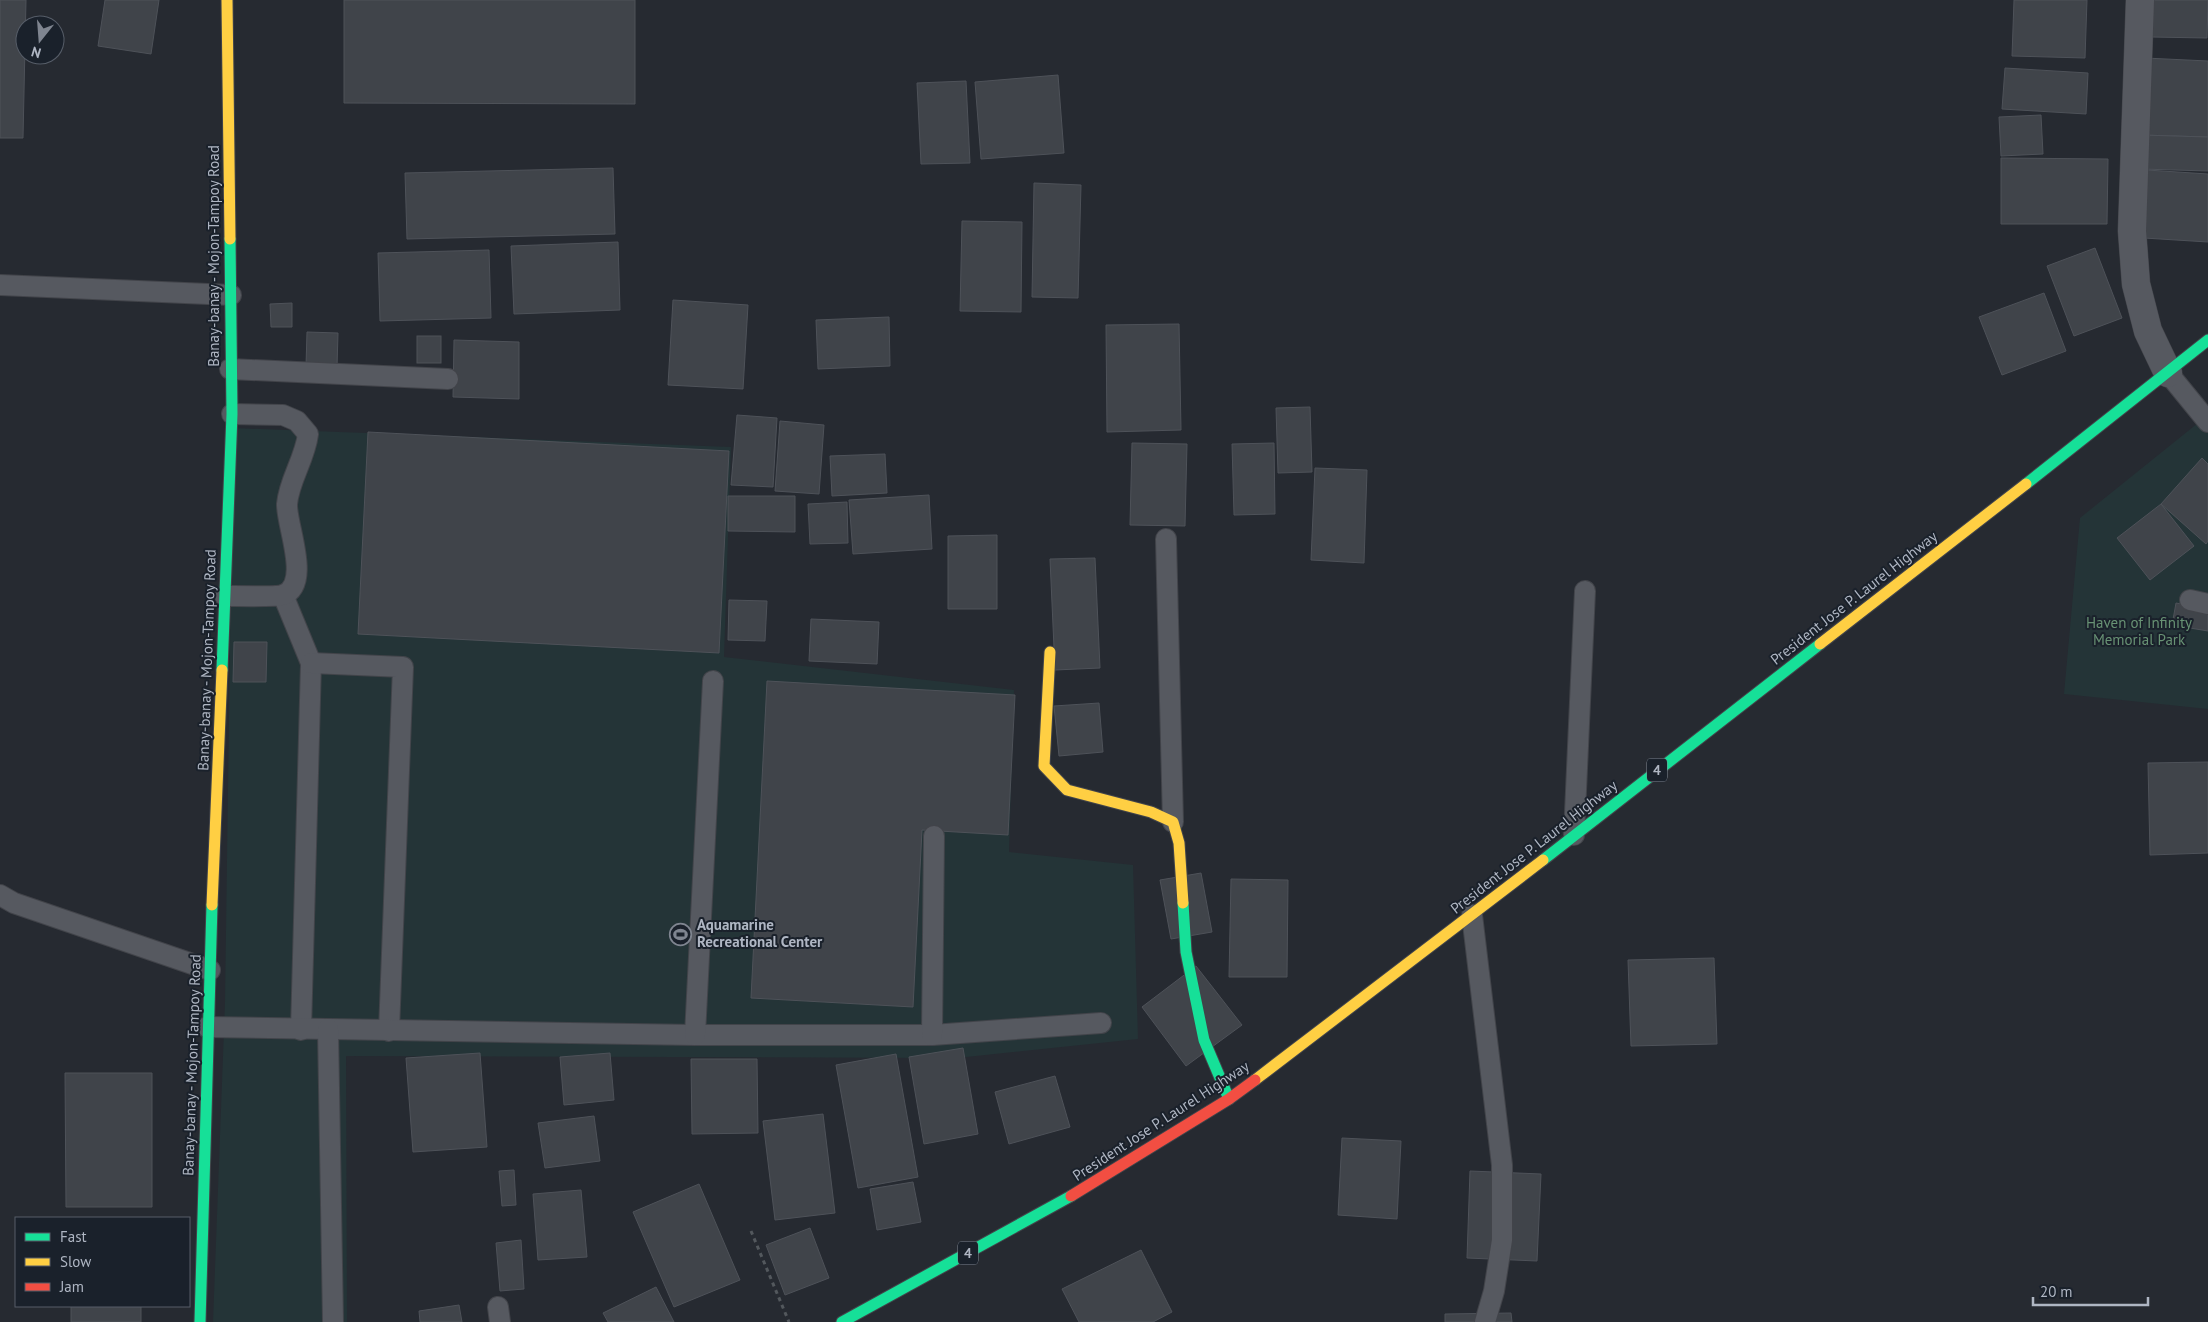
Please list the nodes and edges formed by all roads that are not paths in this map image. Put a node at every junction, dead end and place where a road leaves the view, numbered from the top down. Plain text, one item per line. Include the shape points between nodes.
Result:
1 (227, 0) edge
2 (2140, 0) edge
3 (0, 285) edge
4 (231, 294) junction
5 (2208, 340) edge
6 (230, 369) junction
7 (2168, 373) junction
8 (448, 379) dead end
9 (232, 414) junction
10 (2208, 422) edge
11 (1166, 539) dead end
12 (1585, 591) dead end
13 (283, 595) junction
14 (225, 596) junction
15 (1050, 652) dead end
16 (311, 663) junction
17 (713, 682) dead end
18 (1173, 822) junction
19 (1574, 834) junction
20 (934, 836) dead end
21 (0, 895) edge
22 (1472, 915) junction
23 (210, 970) junction
24 (1101, 1023) dead end
25 (208, 1027) junction
26 (328, 1029) junction
27 (301, 1030) junction
28 (389, 1031) junction
29 (695, 1035) junction
30 (932, 1035) junction
31 (1229, 1099) junction
32 (200, 1322) edge
33 (332, 1322) edge
34 (842, 1322) edge
35 (1485, 1322) edge

1 - 4 main road, Banay-banay - Mojon-Tampoy Road
2 - 7 street via 2132,231 2136,284 2148,331
3 - 4 lane
4 - 6 main road, Banay-banay - Mojon-Tampoy Road
5 - 7 main road, President Jose P. Laurel Highway / 4
6 - 8 lane
6 - 9 main road, Banay-banay - Mojon-Tampoy Road
7 - 10 lane
7 - 19 main road, President Jose P. Laurel Highway / 4
9 - 13 lane via 283,415 297,421 308,434 287,502 287,518 298,561 291,588
9 - 14 main road, Banay-banay - Mojon-Tampoy Road
11 - 18 lane
12 - 19 lane
13 - 14 lane
13 - 16 lane
14 - 23 main road, Banay-banay - Mojon-Tampoy Road
15 - 18 main road via 1044,766 1067,790 1151,812
16 - 27 lane
16 - 28 lane via 403,667
17 - 29 lane
18 - 31 main road via 1180,843 1186,952 1204,1040
19 - 22 main road, President Jose P. Laurel Highway / 4
20 - 30 lane
21 - 23 lane via 14,903
22 - 31 main road, President Jose P. Laurel Highway / 4
22 - 35 lane via 1502,1165 1502,1240 1494,1291
23 - 25 main road, Banay-banay - Mojon-Tampoy Road
24 - 30 lane
25 - 27 lane
25 - 32 main road, Banay-banay - Mojon-Tampoy Road
26 - 27 lane
26 - 28 lane
26 - 33 lane
28 - 29 lane
29 - 30 lane
31 - 34 main road, President Jose P. Laurel Highway / 4 via 1094,1184

